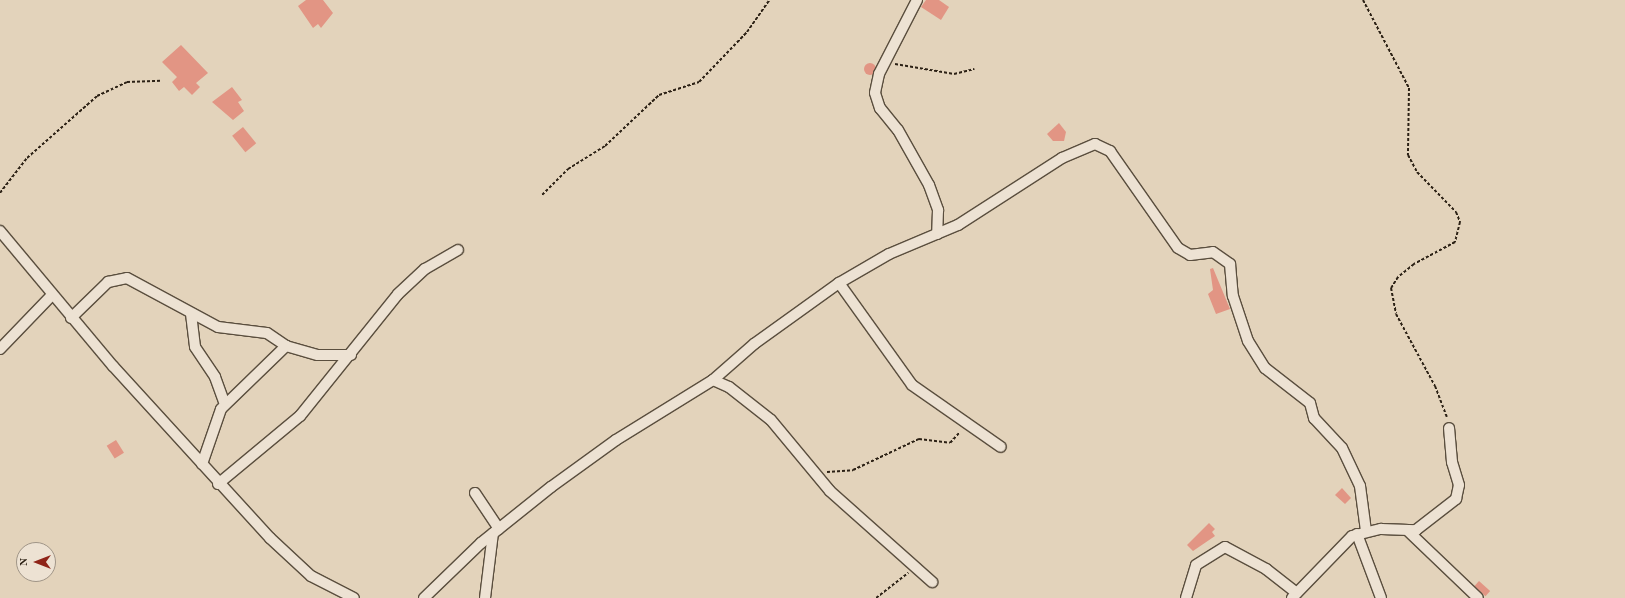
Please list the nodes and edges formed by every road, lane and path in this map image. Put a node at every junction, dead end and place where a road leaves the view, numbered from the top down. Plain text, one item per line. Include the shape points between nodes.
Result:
1 (769, 0) edge
2 (917, 0) edge
3 (1363, 0) edge
4 (884, 62) junction
5 (974, 69) dead end
6 (161, 81) dead end
7 (0, 194) edge
8 (542, 195) dead end
9 (0, 231) edge
10 (937, 234) junction
11 (458, 250) dead end
12 (840, 283) junction
13 (52, 295) junction
14 (190, 314) junction
15 (71, 318) junction
16 (286, 346) junction
17 (0, 349) edge
18 (351, 355) junction
19 (713, 380) junction
20 (225, 404) junction
21 (968, 422) junction
22 (1449, 428) joint
23 (1001, 446) dead end
24 (202, 464) junction
25 (816, 472) junction
26 (218, 484) junction
27 (475, 494) dead end
28 (496, 531) junction
29 (1409, 532) junction
30 (1361, 533) junction
31 (915, 567) junction
32 (932, 582) dead end
33 (1295, 595) edge
34 (354, 598) edge
35 (424, 598) edge
36 (485, 598) edge
37 (876, 598) edge
38 (1186, 598) edge
39 (1381, 598) edge
40 (1478, 598) edge

1 - 8 path via 748,32 704,77 658,95 605,146 568,169
2 - 4 street
3 - 22 path via 1410,88 1408,155 1417,172 1448,202 1460,222 1455,242 1414,264 1398,277 1391,288 1396,314 1435,386
4 - 5 path via 951,74
4 - 10 street via 875,86 877,101 929,185 938,210
6 - 7 path via 127,82 97,96 27,158
9 - 13 street
10 - 12 street via 889,254
10 - 30 street via 993,205 1073,152 1086,146 1104,146 1134,181 1178,248 1190,255 1213,252 1230,264 1233,296 1248,340 1265,368 1310,403 1314,418 1342,448 1360,486
11 - 18 street via 425,269 398,294
12 - 19 street via 754,344
12 - 21 street via 912,385 934,403
13 - 15 street
13 - 17 street
14 - 15 street via 135,280 116,278 98,290
14 - 16 street via 232,331 267,333
14 - 20 street via 195,347 215,377
15 - 24 street
16 - 18 street via 318,355
16 - 20 street
18 - 26 street via 282,433
19 - 25 street via 730,387 772,420
19 - 28 street via 616,440
20 - 24 street via 212,431
21 - 23 street
21 - 25 path via 950,443 919,439 853,470
22 - 29 street via 1458,495 1432,520
24 - 26 street
25 - 31 street via 843,503
26 - 34 street via 297,564
27 - 28 street
28 - 35 street
28 - 36 street
29 - 30 street
29 - 40 street
30 - 33 street
30 - 39 street
31 - 32 street
31 - 37 path
33 - 38 street via 1260,566 1225,547 1196,565

